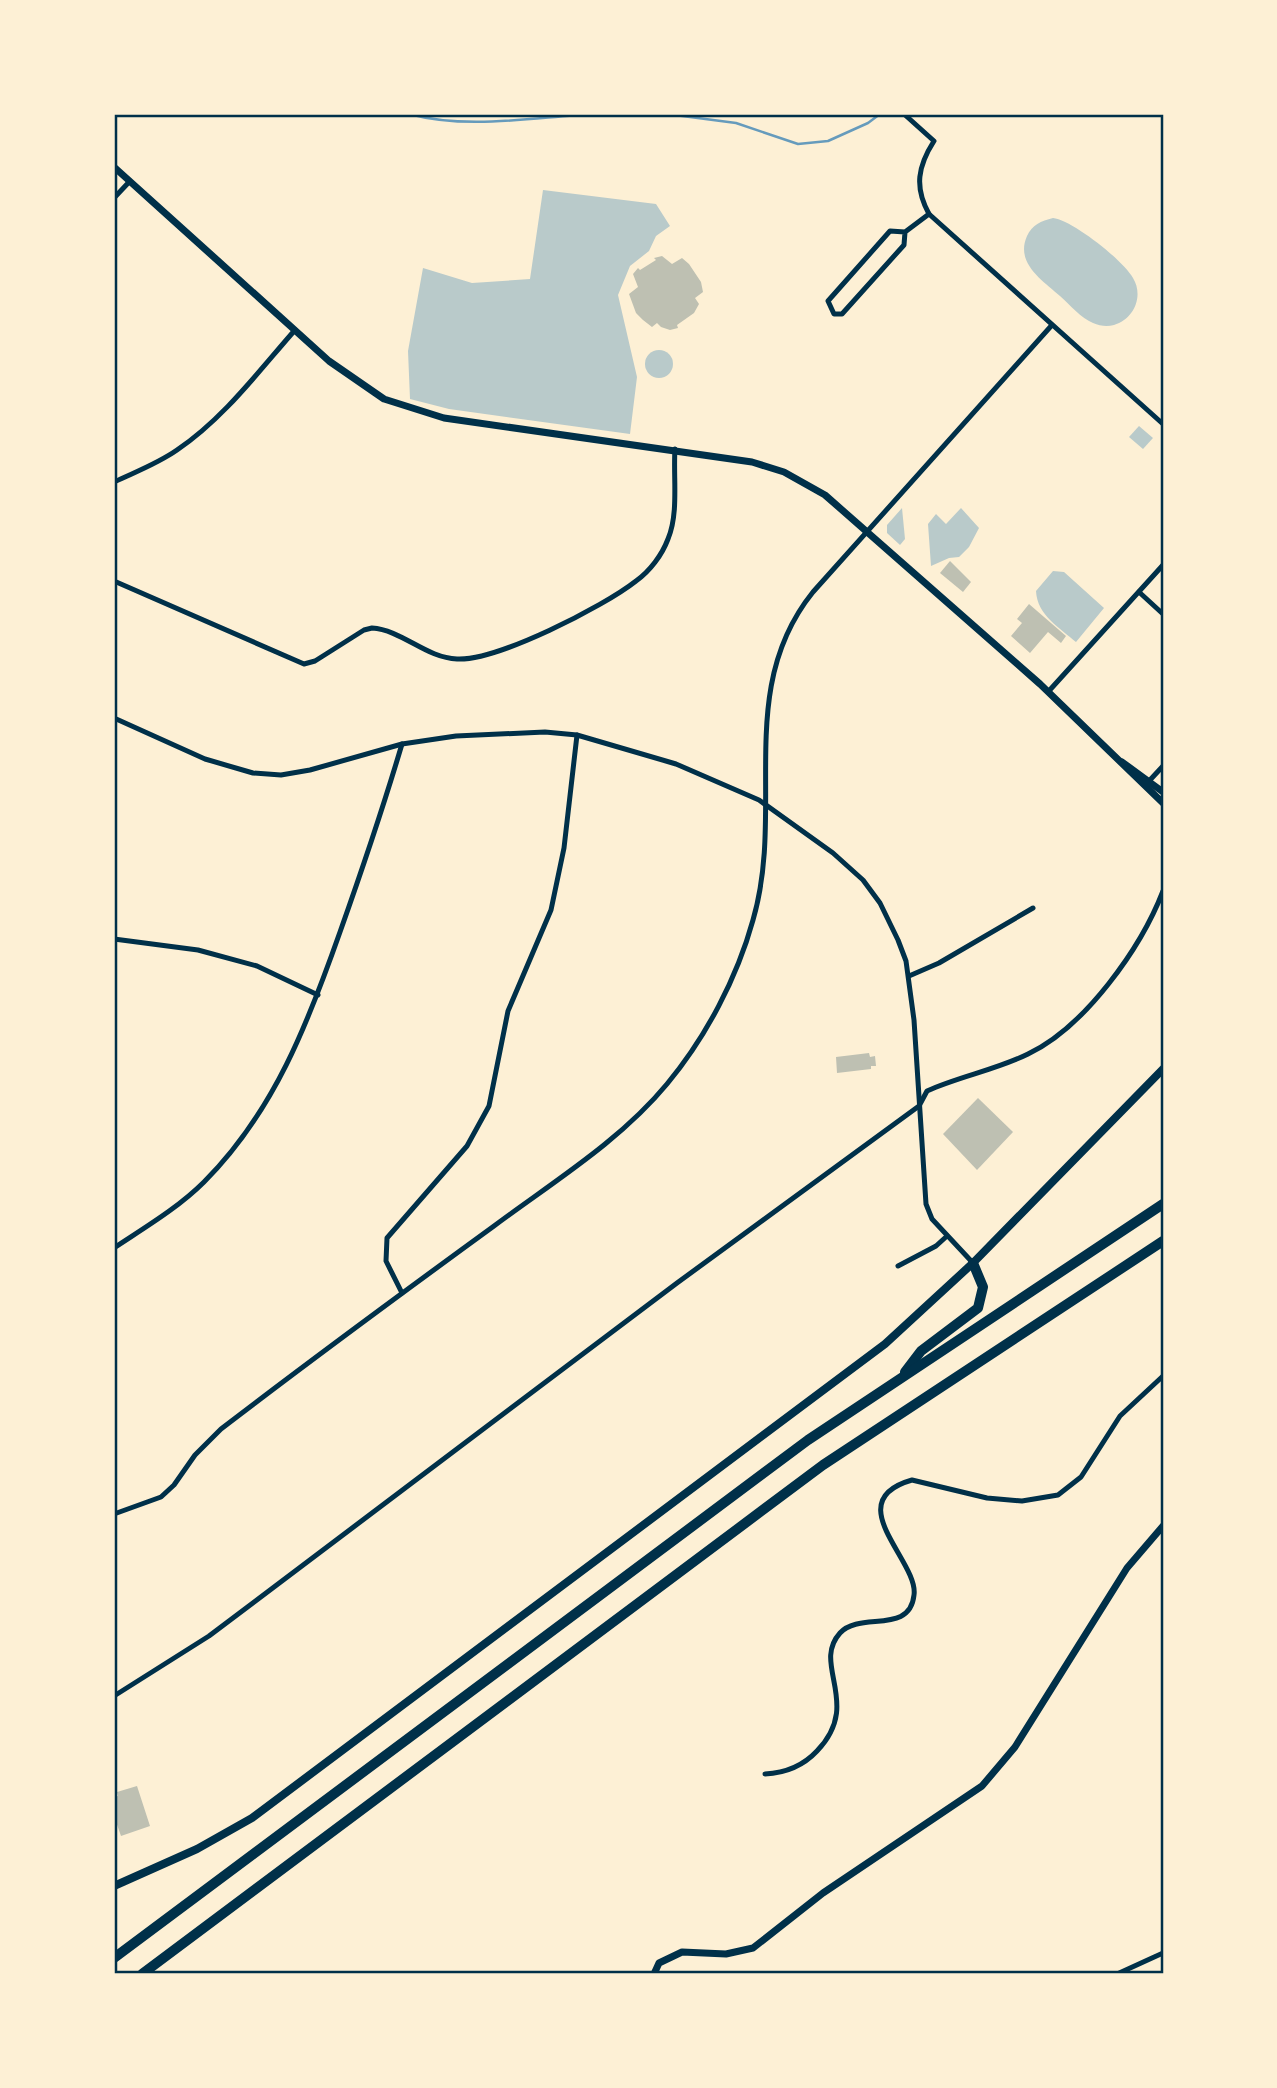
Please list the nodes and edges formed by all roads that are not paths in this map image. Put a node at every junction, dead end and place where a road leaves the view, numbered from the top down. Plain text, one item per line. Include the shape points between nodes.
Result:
1 (904, 114) edge
2 (114, 167) edge
3 (130, 181) junction
4 (114, 198) edge
5 (929, 214) junction
6 (905, 232) junction
7 (1052, 325) junction
8 (295, 330) junction
9 (1163, 424) edge
10 (675, 449) junction
11 (114, 482) edge
12 (867, 530) junction
13 (1163, 565) edge
14 (114, 581) edge
15 (1139, 592) junction
16 (1163, 614) edge
17 (1047, 693) junction
18 (114, 718) edge
19 (577, 736) junction
20 (402, 744) junction
21 (1122, 762) junction
22 (1163, 766) edge
23 (1150, 780) junction
24 (1163, 792) edge
25 (1163, 803) edge
26 (767, 806) junction
27 (1163, 891) edge
28 (1033, 908) dead end
29 (114, 939) edge
30 (909, 976) junction
31 (318, 995) junction
32 (1163, 1069) edge
33 (919, 1106) junction
34 (1163, 1204) edge
35 (947, 1236) junction
36 (1163, 1244) edge
37 (114, 1248) edge
38 (973, 1263) junction
39 (898, 1266) dead end
40 (402, 1293) junction
41 (1163, 1376) edge
42 (902, 1377) junction
43 (114, 1514) edge
44 (1163, 1526) edge
45 (114, 1696) edge
46 (765, 1774) dead end
47 (114, 1886) edge
48 (1163, 1953) edge
49 (114, 1958) edge
50 (142, 1974) edge
51 (654, 1974) edge
52 (1117, 1974) edge

1 - 5 street via 934,141 918,176
2 - 3 street
3 - 4 street
3 - 8 street
5 - 6 street
5 - 7 street
6 - 6 street via 890,231 828,301 834,314 842,314 904,245
7 - 9 street
7 - 12 street
8 - 10 street via 365,387 423,414
8 - 11 street via 226,409 193,439
10 - 12 street via 784,472 825,495
10 - 14 street via 671,530 648,571 603,601 477,658 450,659 372,628 304,664
12 - 17 street
12 - 26 street via 803,605 780,647 768,693
13 - 15 street
15 - 16 street
15 - 17 street
17 - 21 street
18 - 20 street via 205,760 253,773 299,772
19 - 20 street via 500,733
19 - 26 street via 676,764
19 - 40 street via 566,835 551,910 508,1011 489,1106 467,1146 387,1238 386,1261
20 - 31 street
21 - 23 street
21 - 25 street
22 - 23 street
23 - 24 street
26 - 30 street via 863,880 892,927
26 - 40 street via 762,882 741,956 710,1021 666,1085 589,1156
27 - 33 street via 1130,957 1065,1030 1019,1058 927,1091
28 - 30 street
29 - 31 street via 198,950 257,966
30 - 33 street
31 - 37 street via 272,1093 230,1152 179,1203
32 - 38 main road
33 - 35 street via 926,1204
33 - 45 street via 209,1636
34 - 42 highway
35 - 38 street
35 - 39 street
36 - 50 highway via 823,1465
38 - 42 highway via 983,1287 978,1308 921,1351
38 - 47 main road via 885,1344 279,1799 224,1835
40 - 43 street via 221,1429 161,1497
41 - 46 street via 1120,1416 1081,1477 1058,1495 1022,1501 987,1498 912,1480 891,1491 882,1510 883,1526 912,1577 911,1605 897,1618 842,1631 832,1650 839,1707 833,1732 801,1765
42 - 49 highway via 722,1501
44 - 51 street via 1127,1568 1015,1747 982,1786 823,1892 753,1948 726,1954 682,1952 659,1962
48 - 52 street

